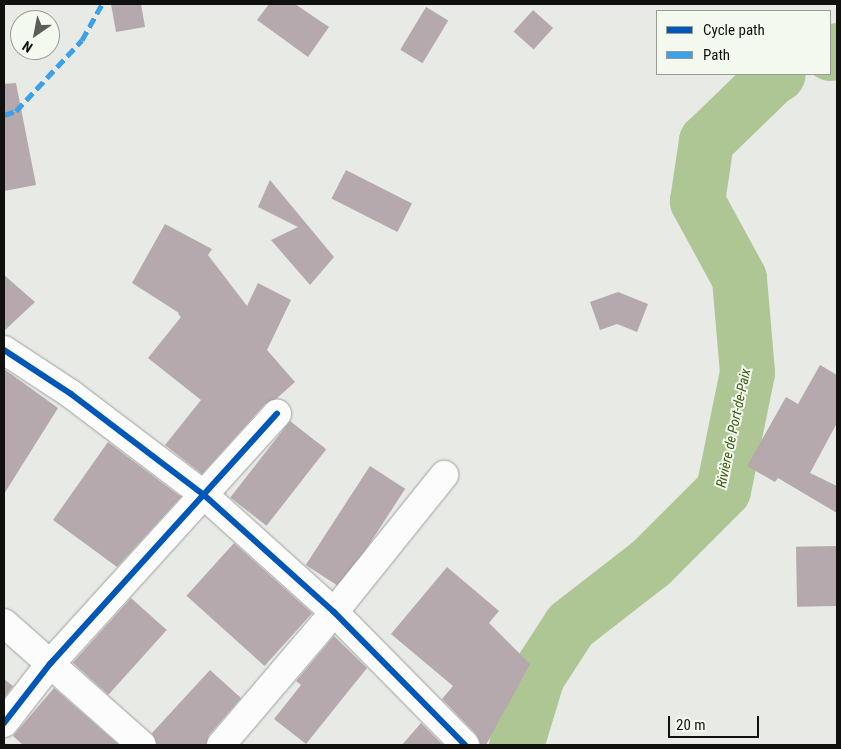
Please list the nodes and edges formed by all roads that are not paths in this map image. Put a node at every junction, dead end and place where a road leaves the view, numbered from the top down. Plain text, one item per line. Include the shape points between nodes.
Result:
1 (4, 350) edge
2 (277, 414) dead end
3 (444, 475) dead end
4 (204, 495) junction
5 (334, 612) junction
6 (4, 623) edge
7 (50, 664) junction
8 (4, 723) edge
9 (142, 745) edge
10 (221, 745) edge
11 (465, 745) edge

1 - 4 street via 71,394
2 - 4 street
3 - 5 street
4 - 5 street
4 - 7 street
5 - 10 street
5 - 11 street
6 - 7 street
7 - 8 street
7 - 9 street

